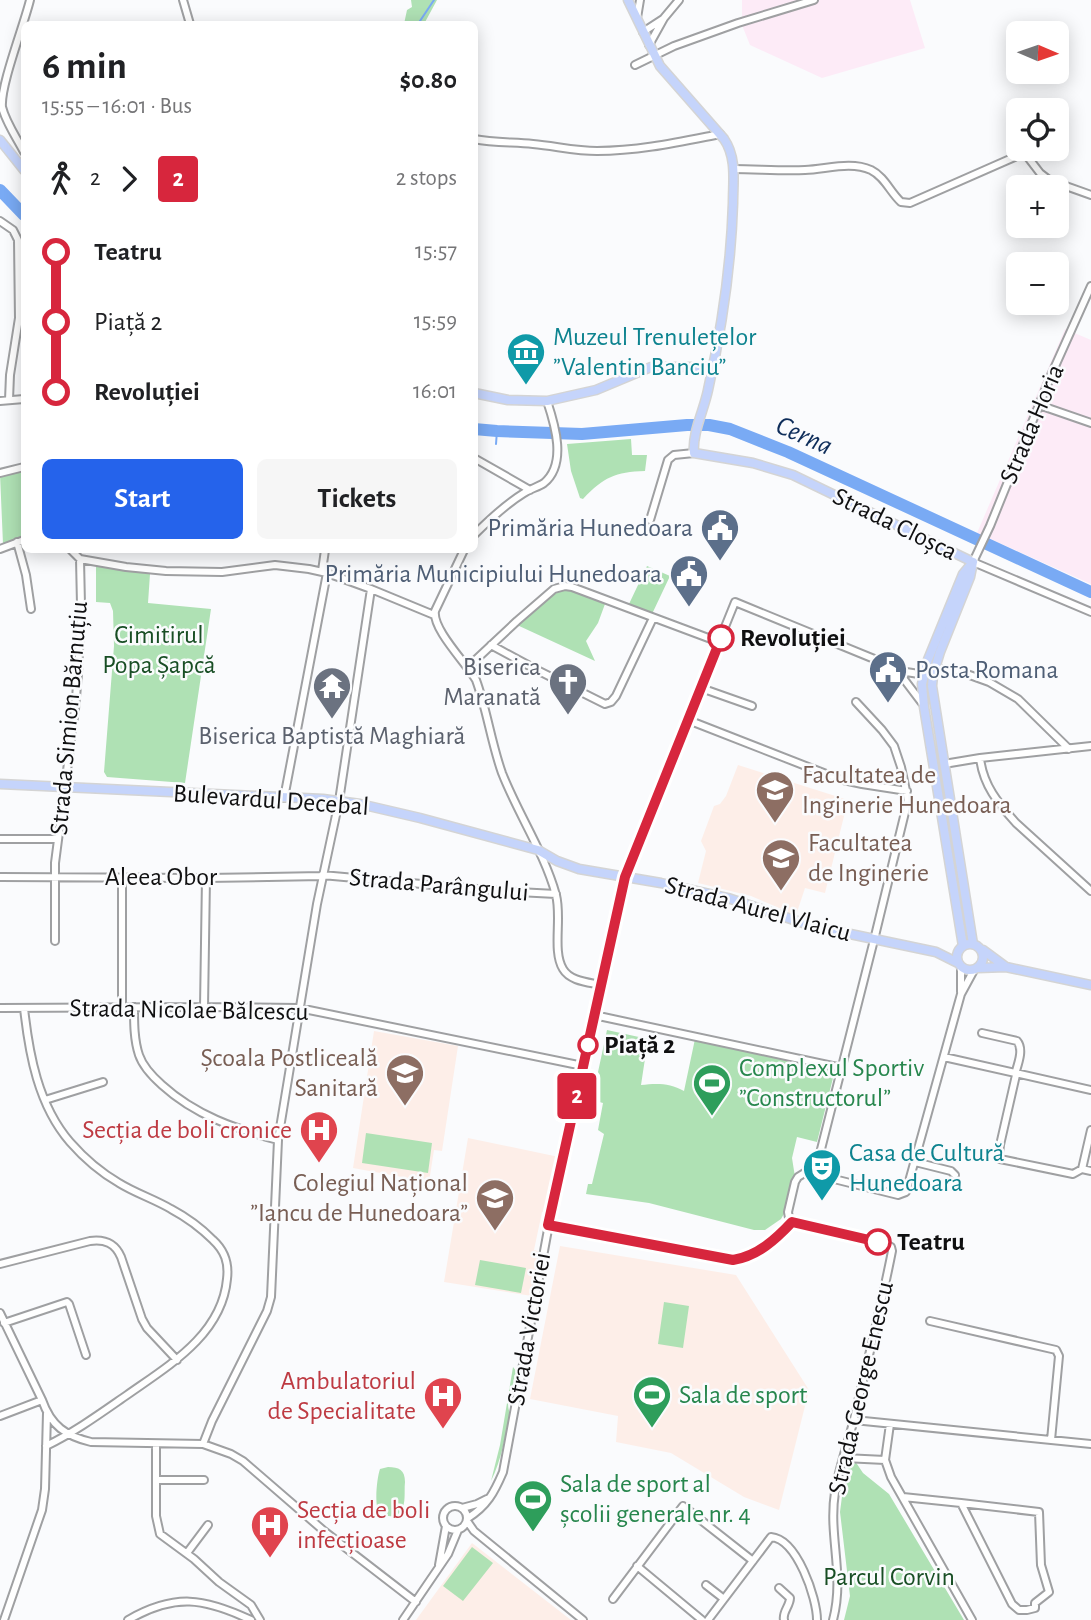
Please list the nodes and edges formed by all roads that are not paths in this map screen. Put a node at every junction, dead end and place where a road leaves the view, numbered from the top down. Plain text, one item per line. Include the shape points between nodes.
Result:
1 (30, 0) edge
2 (183, 0) edge
3 (628, 0) edge
4 (640, 0) edge
5 (680, 0) edge
6 (814, 0) edge
7 (637, 18) junction
8 (664, 18) junction
9 (23, 21) edge
10 (189, 21) edge
11 (21, 25) edge
12 (643, 32) junction
13 (649, 45) junction
14 (654, 55) junction
15 (635, 65) dead end
16 (3, 76) edge
17 (720, 134) junction
18 (0, 140) edge
19 (478, 140) edge
20 (21, 146) edge
21 (21, 166) edge
22 (733, 169) junction
23 (1091, 195) edge
24 (0, 221) edge
25 (1091, 286) edge
26 (713, 367) junction
27 (478, 394) edge
28 (21, 399) edge
29 (9, 400) junction
30 (0, 401) edge
31 (547, 401) junction
32 (1039, 405) junction
33 (1091, 423) edge
34 (694, 453) junction
35 (478, 460) edge
36 (21, 468) edge
37 (0, 473) edge
38 (530, 490) junction
39 (650, 520) dead end
40 (478, 531) edge
41 (21, 541) edge
42 (0, 549) edge
43 (23, 553) edge
44 (74, 553) edge
45 (325, 553) edge
46 (463, 553) edge
47 (975, 558) junction
48 (80, 559) junction
49 (325, 572) junction
50 (371, 589) junction
51 (31, 609) dead end
52 (1091, 612) edge
53 (434, 615) junction
54 (653, 618) junction
55 (719, 642) junction
56 (491, 645) junction
57 (468, 667) junction
58 (896, 668) junction
59 (934, 669) junction
60 (924, 673) junction
61 (701, 688) junction
62 (856, 702) dead end
63 (752, 706) dead end
64 (924, 707) junction
65 (688, 720) junction
66 (1091, 746) edge
67 (1069, 749) junction
68 (980, 758) junction
69 (944, 764) junction
70 (0, 784) edge
71 (65, 787) junction
72 (907, 791) junction
73 (284, 798) junction
74 (339, 801) junction
75 (0, 839) edge
76 (58, 839) junction
77 (538, 850) junction
78 (322, 875) junction
79 (0, 877) edge
80 (55, 877) junction
81 (625, 877) junction
82 (122, 878) junction
83 (206, 878) junction
84 (1091, 891) edge
85 (556, 894) junction
86 (874, 940) junction
87 (55, 941) dead end
88 (962, 946) junction
89 (977, 946) junction
90 (936, 952) junction
91 (960, 965) junction
92 (1006, 967) junction
93 (976, 969) junction
94 (601, 985) junction
95 (1091, 985) edge
96 (961, 993) junction
97 (122, 1007) junction
98 (134, 1007) junction
99 (204, 1007) junction
100 (0, 1008) edge
101 (24, 1008) junction
102 (299, 1008) junction
103 (594, 1015) junction
104 (982, 1033) dead end
105 (944, 1057) junction
106 (583, 1066) junction
107 (842, 1068) junction
108 (1016, 1075) junction
109 (103, 1082) dead end
110 (1091, 1090) edge
111 (46, 1100) junction
112 (1091, 1129) edge
113 (278, 1140) junction
114 (915, 1162) junction
115 (1082, 1169) junction
116 (1091, 1171) edge
117 (815, 1173) junction
118 (955, 1175) dead end
119 (792, 1222) junction
120 (548, 1225) junction
121 (0, 1264) edge
122 (0, 1313) edge
123 (930, 1321) dead end
124 (4, 1323) junction
125 (86, 1355) dead end
126 (177, 1360) junction
127 (42, 1401) junction
128 (47, 1413) junction
129 (0, 1416) edge
130 (854, 1420) junction
131 (890, 1424) junction
132 (70, 1435) junction
133 (1051, 1440) junction
134 (156, 1444) junction
135 (203, 1444) junction
136 (1091, 1444) edge
137 (46, 1446) junction
138 (844, 1458) junction
139 (885, 1460) junction
140 (156, 1480) junction
141 (204, 1480) dead end
142 (493, 1492) junction
143 (903, 1497) junction
144 (961, 1503) junction
145 (462, 1508) junction
146 (467, 1520) junction
147 (208, 1525) dead end
148 (446, 1526) junction
149 (459, 1530) junction
150 (474, 1531) junction
151 (187, 1553) junction
152 (753, 1561) junction
153 (637, 1566) junction
154 (439, 1567) junction
155 (706, 1585) dead end
156 (779, 1588) dead end
157 (613, 1600) dead end
158 (724, 1600) junction
159 (415, 1602) junction
160 (4, 1620) edge
161 (128, 1620) edge
162 (251, 1620) edge
163 (260, 1620) edge
164 (402, 1620) edge
165 (583, 1620) edge
166 (702, 1620) edge
167 (708, 1620) edge
168 (784, 1620) edge
169 (817, 1620) edge
170 (833, 1620) edge
171 (972, 1620) edge

1 - 9 street
2 - 10 street
3 - 7 main road
4 - 7 street
5 - 8 street
6 - 14 street
7 - 12 main road
8 - 12 street
8 - 13 street
11 - 16 street
12 - 13 main road
13 - 14 main road
14 - 15 street
14 - 17 main road via 666,75
16 - 20 street via 2,109
17 - 19 street via 610,150
17 - 22 main road via 730,149
18 - 21 main road
22 - 23 street via 859,167 872,171 901,202 910,204 1019,155 1027,156 1049,180
22 - 26 main road via 730,260
24 - 29 street via 18,240 19,318
25 - 32 street, Strada Horia
26 - 31 main road via 651,368 596,390
26 - 34 main road
27 - 31 main road via 508,401
28 - 29 street
29 - 30 street
31 - 38 street via 558,458 548,479
32 - 33 street
32 - 47 street, Strada Horia
34 - 39 street via 668,460
34 - 47 main road, Strada Cloșca via 793,475
35 - 38 street
36 - 37 street
38 - 40 street
41 - 42 street
43 - 51 street
44 - 48 street
45 - 49 street
46 - 53 street
47 - 52 street, Strada Cloșca
47 - 59 main road
47 - 60 main road via 963,574
48 - 49 street via 166,571 222,572 282,565
48 - 71 street, Strada Simion Bărnuțiu via 78,674
49 - 50 street
49 - 73 street
50 - 53 street
50 - 74 street
53 - 57 street via 437,626
54 - 55 street
54 - 56 street via 572,587 559,587
54 - 56 street via 613,700 606,704
55 - 58 street, Strada Victoriei via 735,602
55 - 61 street, Strada Victoriei
56 - 57 street
57 - 77 street via 480,690 502,772
58 - 60 street
58 - 64 street
59 - 60 street
59 - 67 street via 965,672 1013,695
59 - 69 main road via 932,690
60 - 64 main road
61 - 63 street
61 - 65 street, Strada Victoriei
62 - 72 street via 894,747
64 - 88 main road
65 - 72 street via 839,779
65 - 81 street, Strada Victoriei
66 - 67 street
67 - 68 street
68 - 69 street
68 - 84 street via 986,783 1000,805
69 - 89 main road
70 - 71 main road, Bulevardul Decebal
71 - 73 main road, Bulevardul Decebal
71 - 76 street, Strada Simion Bărnuțiu
72 - 86 street
73 - 74 main road, Bulevardul Decebal
74 - 77 main road, Bulevardul Decebal
74 - 78 street
75 - 76 street
76 - 80 street, Strada Simion Bărnuțiu
77 - 81 main road, Strada Aurel Vlaicu via 569,867
77 - 85 street
78 - 83 street, Aleea Obor
78 - 85 street, Strada Parângului
78 - 102 street
79 - 80 street, Aleea Obor
80 - 82 street, Aleea Obor
80 - 87 street, Strada Simion Bărnuțiu
81 - 86 main road, Strada Aurel Vlaicu via 728,898 812,926
81 - 94 street, Strada Victoriei
82 - 83 street, Aleea Obor
82 - 97 street
83 - 99 street
85 - 94 street via 561,965 570,977
86 - 90 main road, Strada Aurel Vlaicu
86 - 107 street
88 - 89 main road
88 - 90 main road, Strada Aurel Vlaicu
88 - 91 main road via 957,955
89 - 92 main road
89 - 93 main road via 984,956
90 - 91 main road, Strada Aurel Vlaicu
91 - 93 main road
91 - 96 street
92 - 93 main road
92 - 95 main road
93 - 96 street
94 - 103 street, Strada Victoriei
96 - 105 street
97 - 98 street, Strada Nicolae Bălcescu
97 - 101 street, Strada Nicolae Bălcescu
98 - 99 street, Strada Nicolae Bălcescu
98 - 113 street via 139,1055 167,1090 224,1124
99 - 102 street, Strada Nicolae Bălcescu
100 - 101 street, Strada Nicolae Bălcescu
101 - 111 street via 31,1056
102 - 106 street, Strada Nicolae Bălcescu
102 - 113 street
103 - 106 street, Strada Victoriei
103 - 107 street
104 - 108 street via 1020,1043
105 - 108 street
105 - 114 street
106 - 120 street, Strada Victoriei
107 - 117 street
108 - 110 street
108 - 115 street via 1000,1159 1073,1174
109 - 111 street
111 - 126 street via 59,1127 91,1162 121,1184 181,1215 223,1252 228,1270 222,1305 199,1339
112 - 115 street
113 - 135 street via 270,1304
114 - 117 street via 908,1188 898,1195
114 - 118 street
115 - 116 street
117 - 119 street via 802,1173 795,1182 788,1212
119 - 120 street via 770,1244 733,1260
119 - 130 street, Strada George Enescu via 891,1247
120 - 142 street, Strada Victoriei via 503,1472
121 - 126 street via 82,1242 110,1242 121,1257 142,1320
122 - 124 street
123 - 133 street via 1056,1350
124 - 125 street via 67,1302
124 - 127 street
126 - 132 street
127 - 128 street
127 - 129 street
128 - 132 street
128 - 137 street
130 - 131 street
130 - 138 street, Strada George Enescu
131 - 133 street
131 - 139 street
132 - 134 street via 102,1443
132 - 137 street
133 - 136 street
134 - 135 street
134 - 140 street
135 - 159 street via 243,1461
137 - 160 street via 42,1510
138 - 139 street
138 - 170 street, Strada George Enescu via 834,1502 839,1579
139 - 143 street
140 - 141 street
140 - 151 street via 158,1530
142 - 145 street via 482,1502
142 - 146 street, Strada Victoriei
143 - 144 street
143 - 171 street
144 - 144 street via 1008,1597 1018,1610 1034,1608 1049,1592 1041,1565 1039,1511
145 - 146 street
145 - 148 street via 445,1511
146 - 149 street, Strada Victoriei
146 - 150 street
147 - 151 street
148 - 149 street
148 - 154 street, Strada Victoriei
149 - 150 street
149 - 154 street, Strada Victoriei
150 - 165 street
151 - 163 street via 251,1605
152 - 153 street via 683,1506
152 - 158 street
152 - 169 street via 771,1537 788,1545 814,1599
153 - 157 street
153 - 166 street
154 - 159 street, Strada Victoriei
155 - 158 street
156 - 168 street via 789,1598
158 - 167 street
159 - 164 street, Strada Victoriei
161 - 162 street via 170,1602 197,1601

